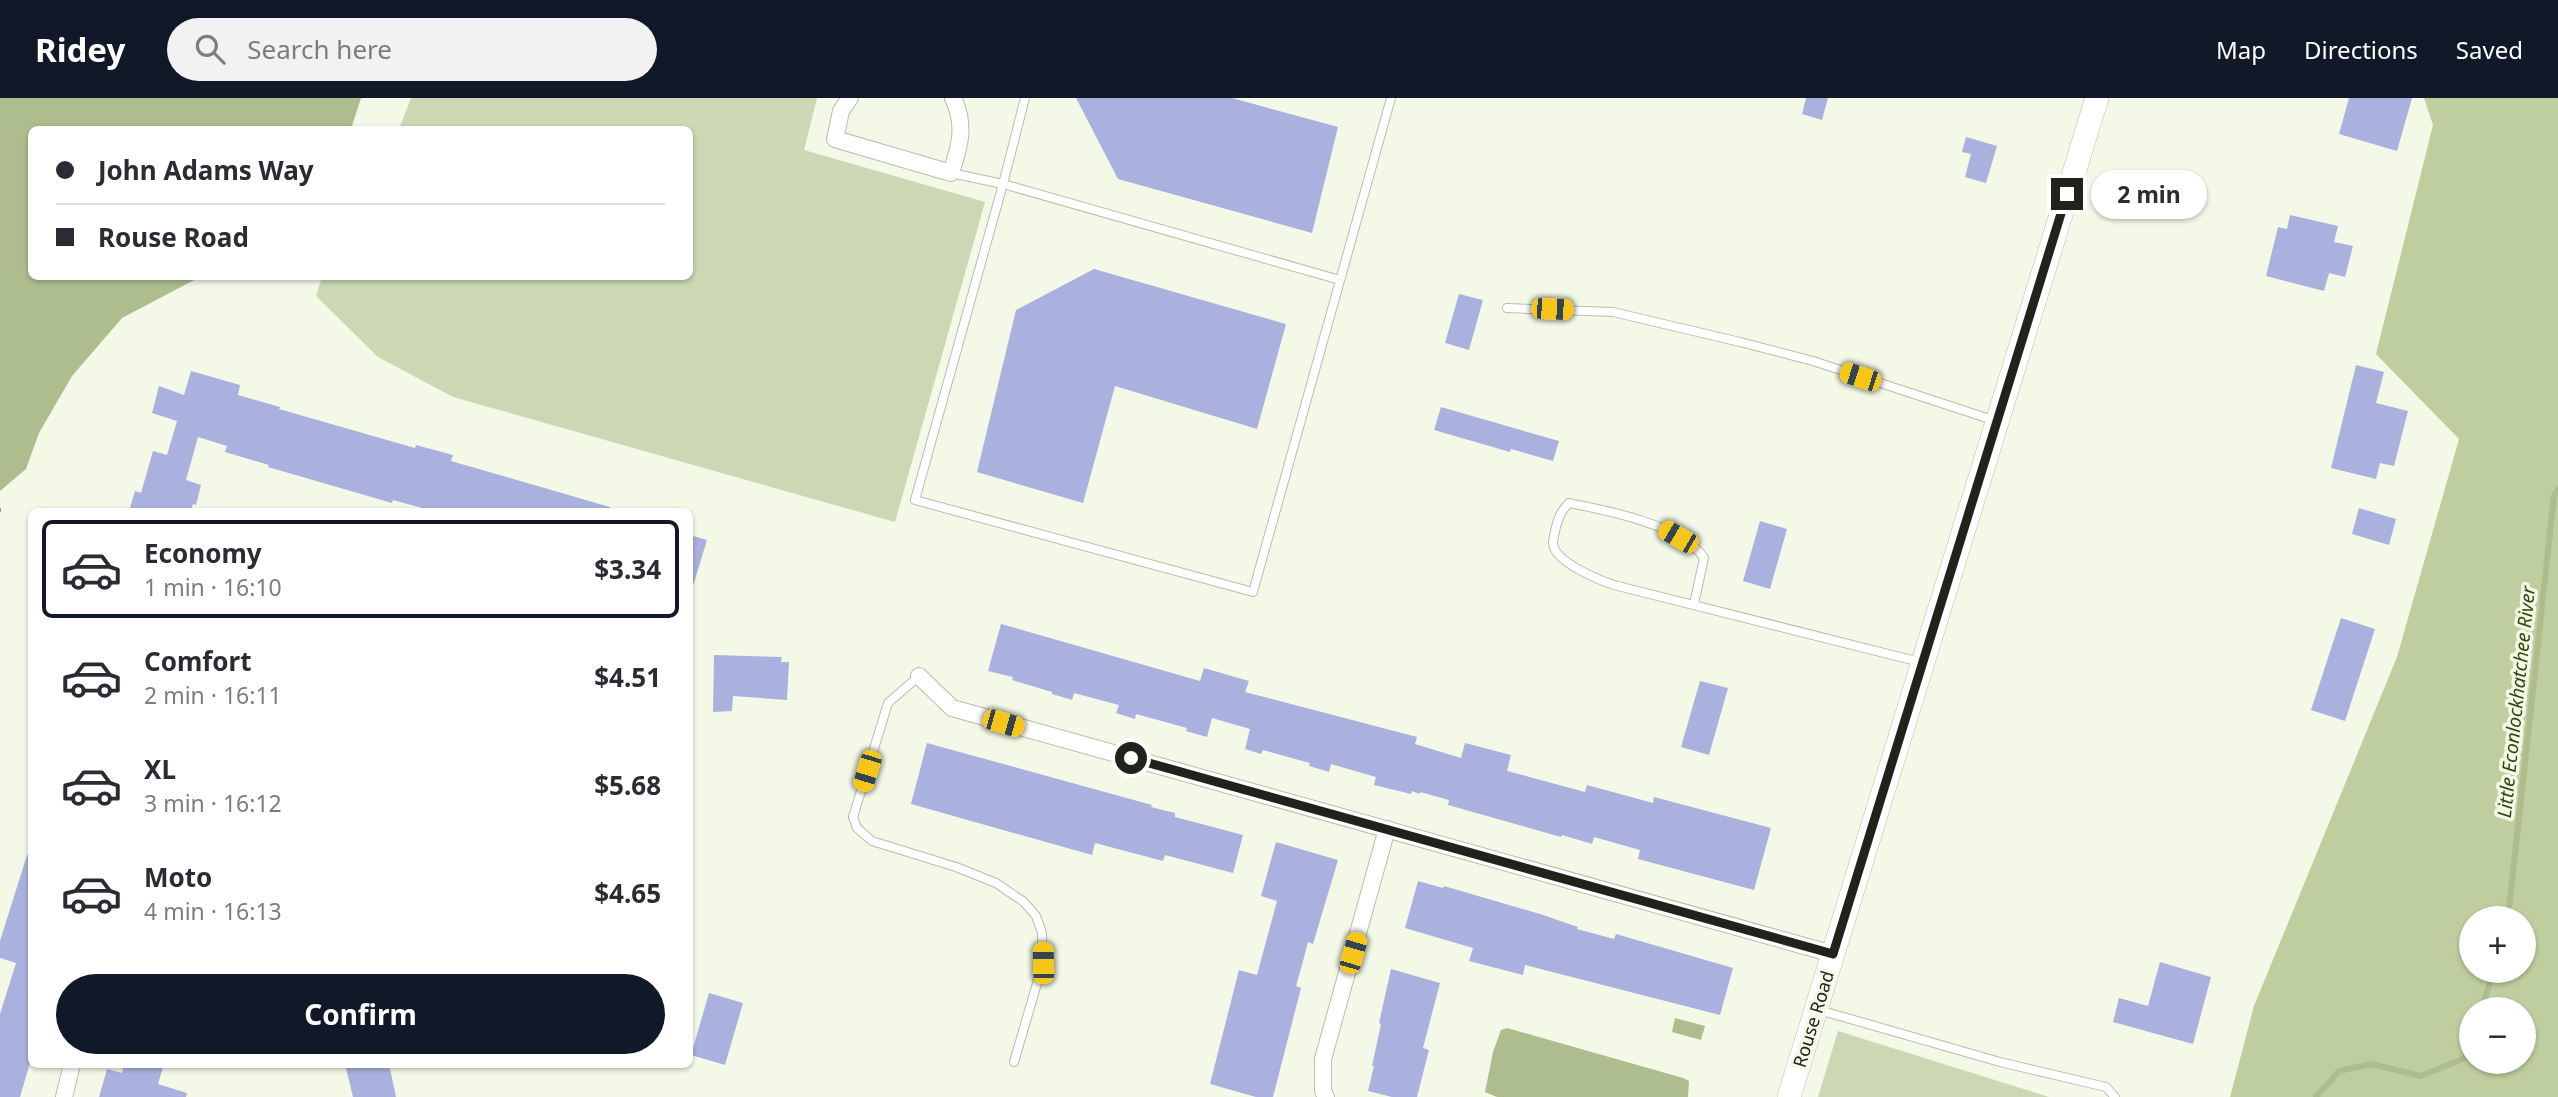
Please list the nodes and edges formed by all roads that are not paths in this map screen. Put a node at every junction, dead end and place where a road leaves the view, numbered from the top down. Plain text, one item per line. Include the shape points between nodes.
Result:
1 (850, 98) edge
2 (953, 98) edge
3 (1026, 98) edge
4 (1391, 98) edge
5 (2097, 98) edge
6 (951, 173) junction
7 (1003, 184) junction
8 (1340, 280) junction
9 (1507, 308) dead end
10 (1998, 422) junction
11 (1694, 604) junction
12 (1923, 662) junction
13 (919, 676) joint
14 (1387, 830) junction
15 (1833, 954) junction
16 (1816, 1009) junction
17 (1014, 1062) dead end
18 (71, 1068) edge
19 (64, 1097) edge
20 (1325, 1097) edge
21 (1789, 1097) edge
22 (2115, 1097) edge

1 - 6 street via 841,111 835,139
2 - 6 street via 962,132
3 - 7 lane
4 - 8 lane
5 - 10 street, Rouse Road
6 - 7 lane
7 - 8 lane
7 - 8 lane via 915,500 1253,592
9 - 10 lane via 1613,312 1813,361
10 - 12 street, Rouse Road
11 - 11 lane via 1614,585 1575,568 1555,552 1560,512 1569,503 1611,511 1658,526 1698,549 1703,558
11 - 12 lane
12 - 15 street, Rouse Road
13 - 14 street via 952,708
13 - 17 lane via 888,704 853,817 872,841 996,883 1036,916 1043,963
14 - 15 street
14 - 20 street via 1323,1059
15 - 16 street, Rouse Road
16 - 21 street, Rouse Road
16 - 22 lane via 2106,1087
18 - 19 street

